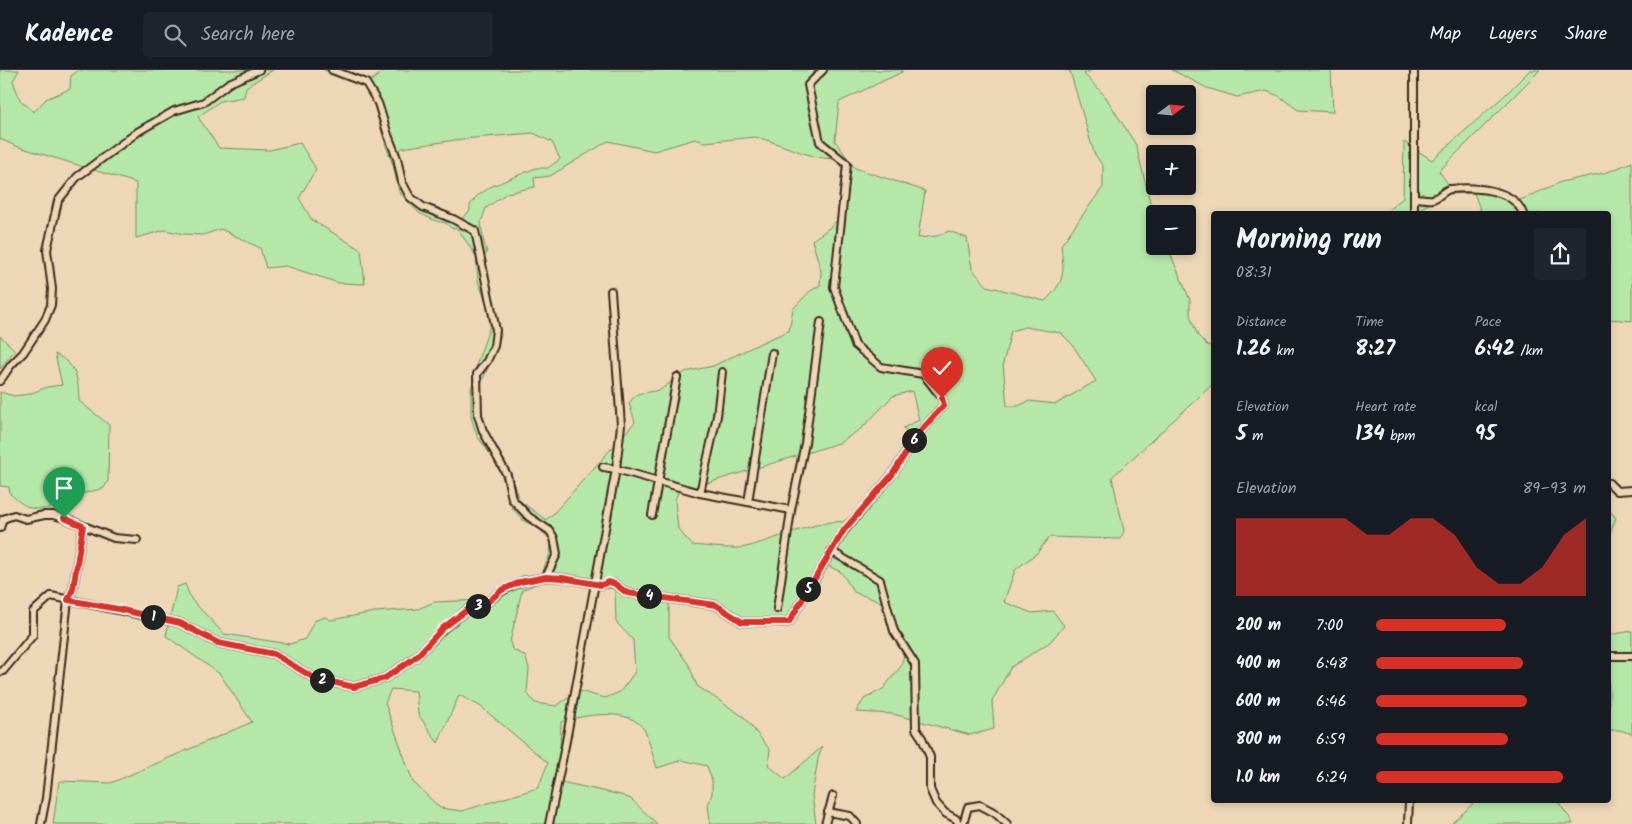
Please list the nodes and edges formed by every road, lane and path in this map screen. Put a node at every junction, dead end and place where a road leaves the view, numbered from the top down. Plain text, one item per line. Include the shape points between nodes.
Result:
1 (258, 70) edge
2 (332, 70) edge
3 (822, 70) edge
4 (1414, 70) edge
5 (1414, 198) junction
6 (1414, 211) edge
7 (1522, 211) edge
8 (611, 291) dead end
9 (821, 322) dead end
10 (772, 353) dead end
11 (722, 372) dead end
12 (677, 377) dead end
13 (0, 381) edge
14 (603, 467) dead end
15 (616, 469) junction
16 (658, 481) junction
17 (1611, 485) edge
18 (1632, 490) edge
19 (700, 493) junction
20 (748, 502) junction
21 (791, 510) junction
22 (652, 515) dead end
23 (83, 526) junction
24 (0, 528) edge
25 (137, 540) dead end
26 (831, 551) junction
27 (546, 577) junction
28 (595, 584) junction
29 (68, 600) junction
30 (777, 609) dead end
31 (1611, 656) edge
32 (1632, 656) edge
33 (0, 672) edge
34 (833, 796) dead end
35 (1409, 803) edge
36 (828, 812) junction
37 (41, 824) edge
38 (549, 824) edge
39 (825, 824) edge
40 (856, 824) edge
41 (959, 824) edge
42 (963, 824) edge
43 (1007, 824) edge
44 (1408, 824) edge

1 - 13 street via 229,83 204,102 174,111 139,131 78,177 62,195 47,250 52,289 46,320
2 - 27 street via 366,83 378,103 402,182 410,197 423,208 454,219 474,231 496,330 494,346 477,374 478,415 482,431 507,475 512,499 554,538 557,554
3 - 26 street via 808,85 820,142 847,164 834,287 855,345 881,367 923,374 944,405 918,434 892,475 844,530
4 - 5 street
5 - 6 street
5 - 7 street via 1433,199 1448,189 1489,190 1510,197
8 - 15 street via 621,424
9 - 21 street via 805,443
10 - 20 street
11 - 19 street via 717,416
12 - 16 street
14 - 15 street
15 - 16 street
15 - 28 street
16 - 19 street
16 - 22 street
17 - 18 street via 1618,491
19 - 20 street
20 - 21 street
21 - 30 street
23 - 24 street via 53,515 26,519 14,515 4,519
23 - 25 street via 114,538
23 - 29 street via 73,589
26 - 28 street via 789,622 742,622 716,605 627,593 609,582
26 - 41 street via 880,580 894,631 916,664 916,729 930,757 930,790 936,803
27 - 28 street
27 - 29 street via 520,582 467,610 443,628 409,662 385,678 354,687 314,678 274,654 218,643 180,623
28 - 38 street
29 - 33 street via 51,596 33,612 33,635
29 - 37 street
31 - 32 street
34 - 36 street
35 - 44 street
36 - 39 street
36 - 40 street via 850,816
42 - 43 street via 968,807 980,804

